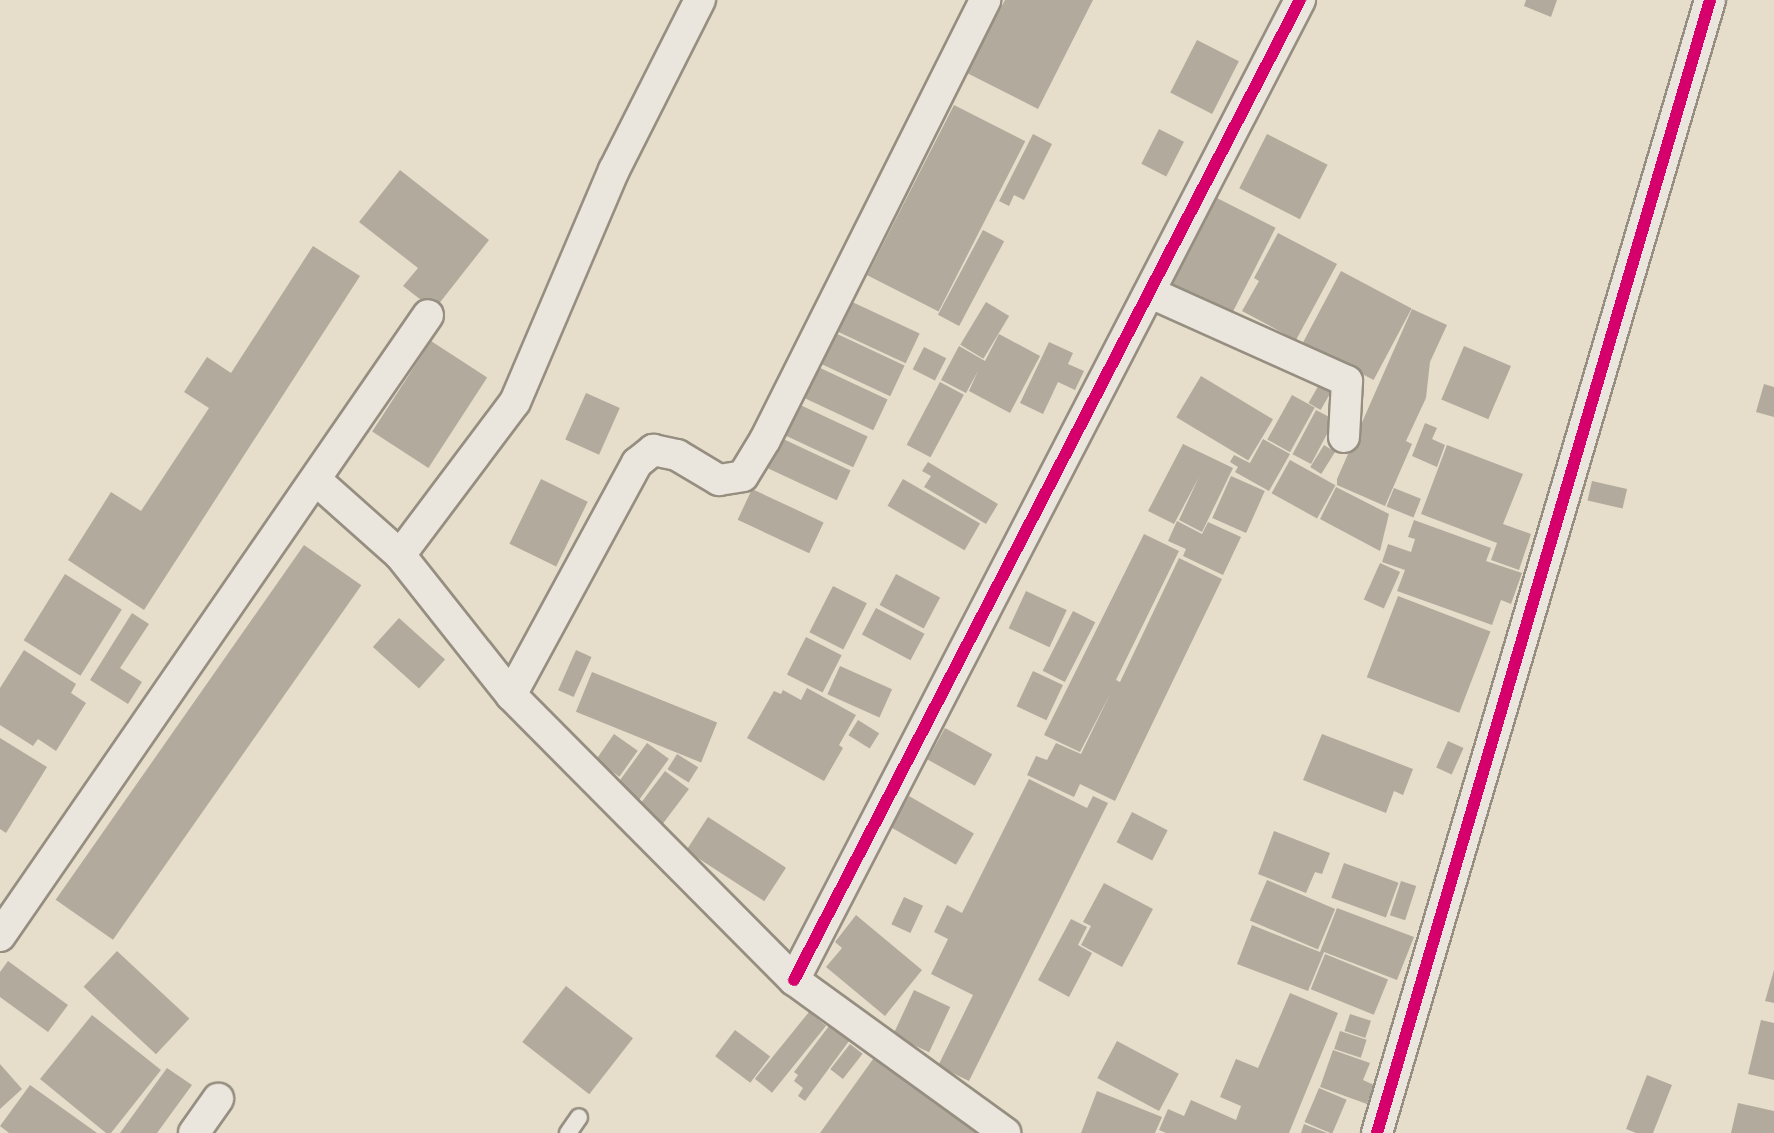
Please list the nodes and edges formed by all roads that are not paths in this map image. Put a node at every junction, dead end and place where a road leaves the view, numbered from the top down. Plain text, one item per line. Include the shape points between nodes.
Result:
1 (700, 0) edge
2 (985, 0) edge
3 (1300, 0) edge
4 (1710, 0) edge
5 (1151, 293) junction
6 (428, 315) dead end
7 (1344, 437) dead end
8 (317, 481) junction
9 (400, 555) junction
10 (511, 695) junction
11 (0, 936) edge
12 (794, 980) junction
13 (218, 1099) dead end
14 (579, 1117) dead end
15 (1002, 1132) edge
16 (194, 1133) edge
17 (568, 1133) edge
18 (1377, 1133) edge

1 - 9 street via 614,170 515,402
2 - 10 street via 743,476 719,480 677,455 653,450 637,463
3 - 5 street
4 - 18 street
5 - 7 street via 1347,381
5 - 12 street
6 - 8 street
8 - 9 street
8 - 11 street via 271,539
9 - 10 street
10 - 12 street
12 - 15 street
13 - 16 street
14 - 17 lane

